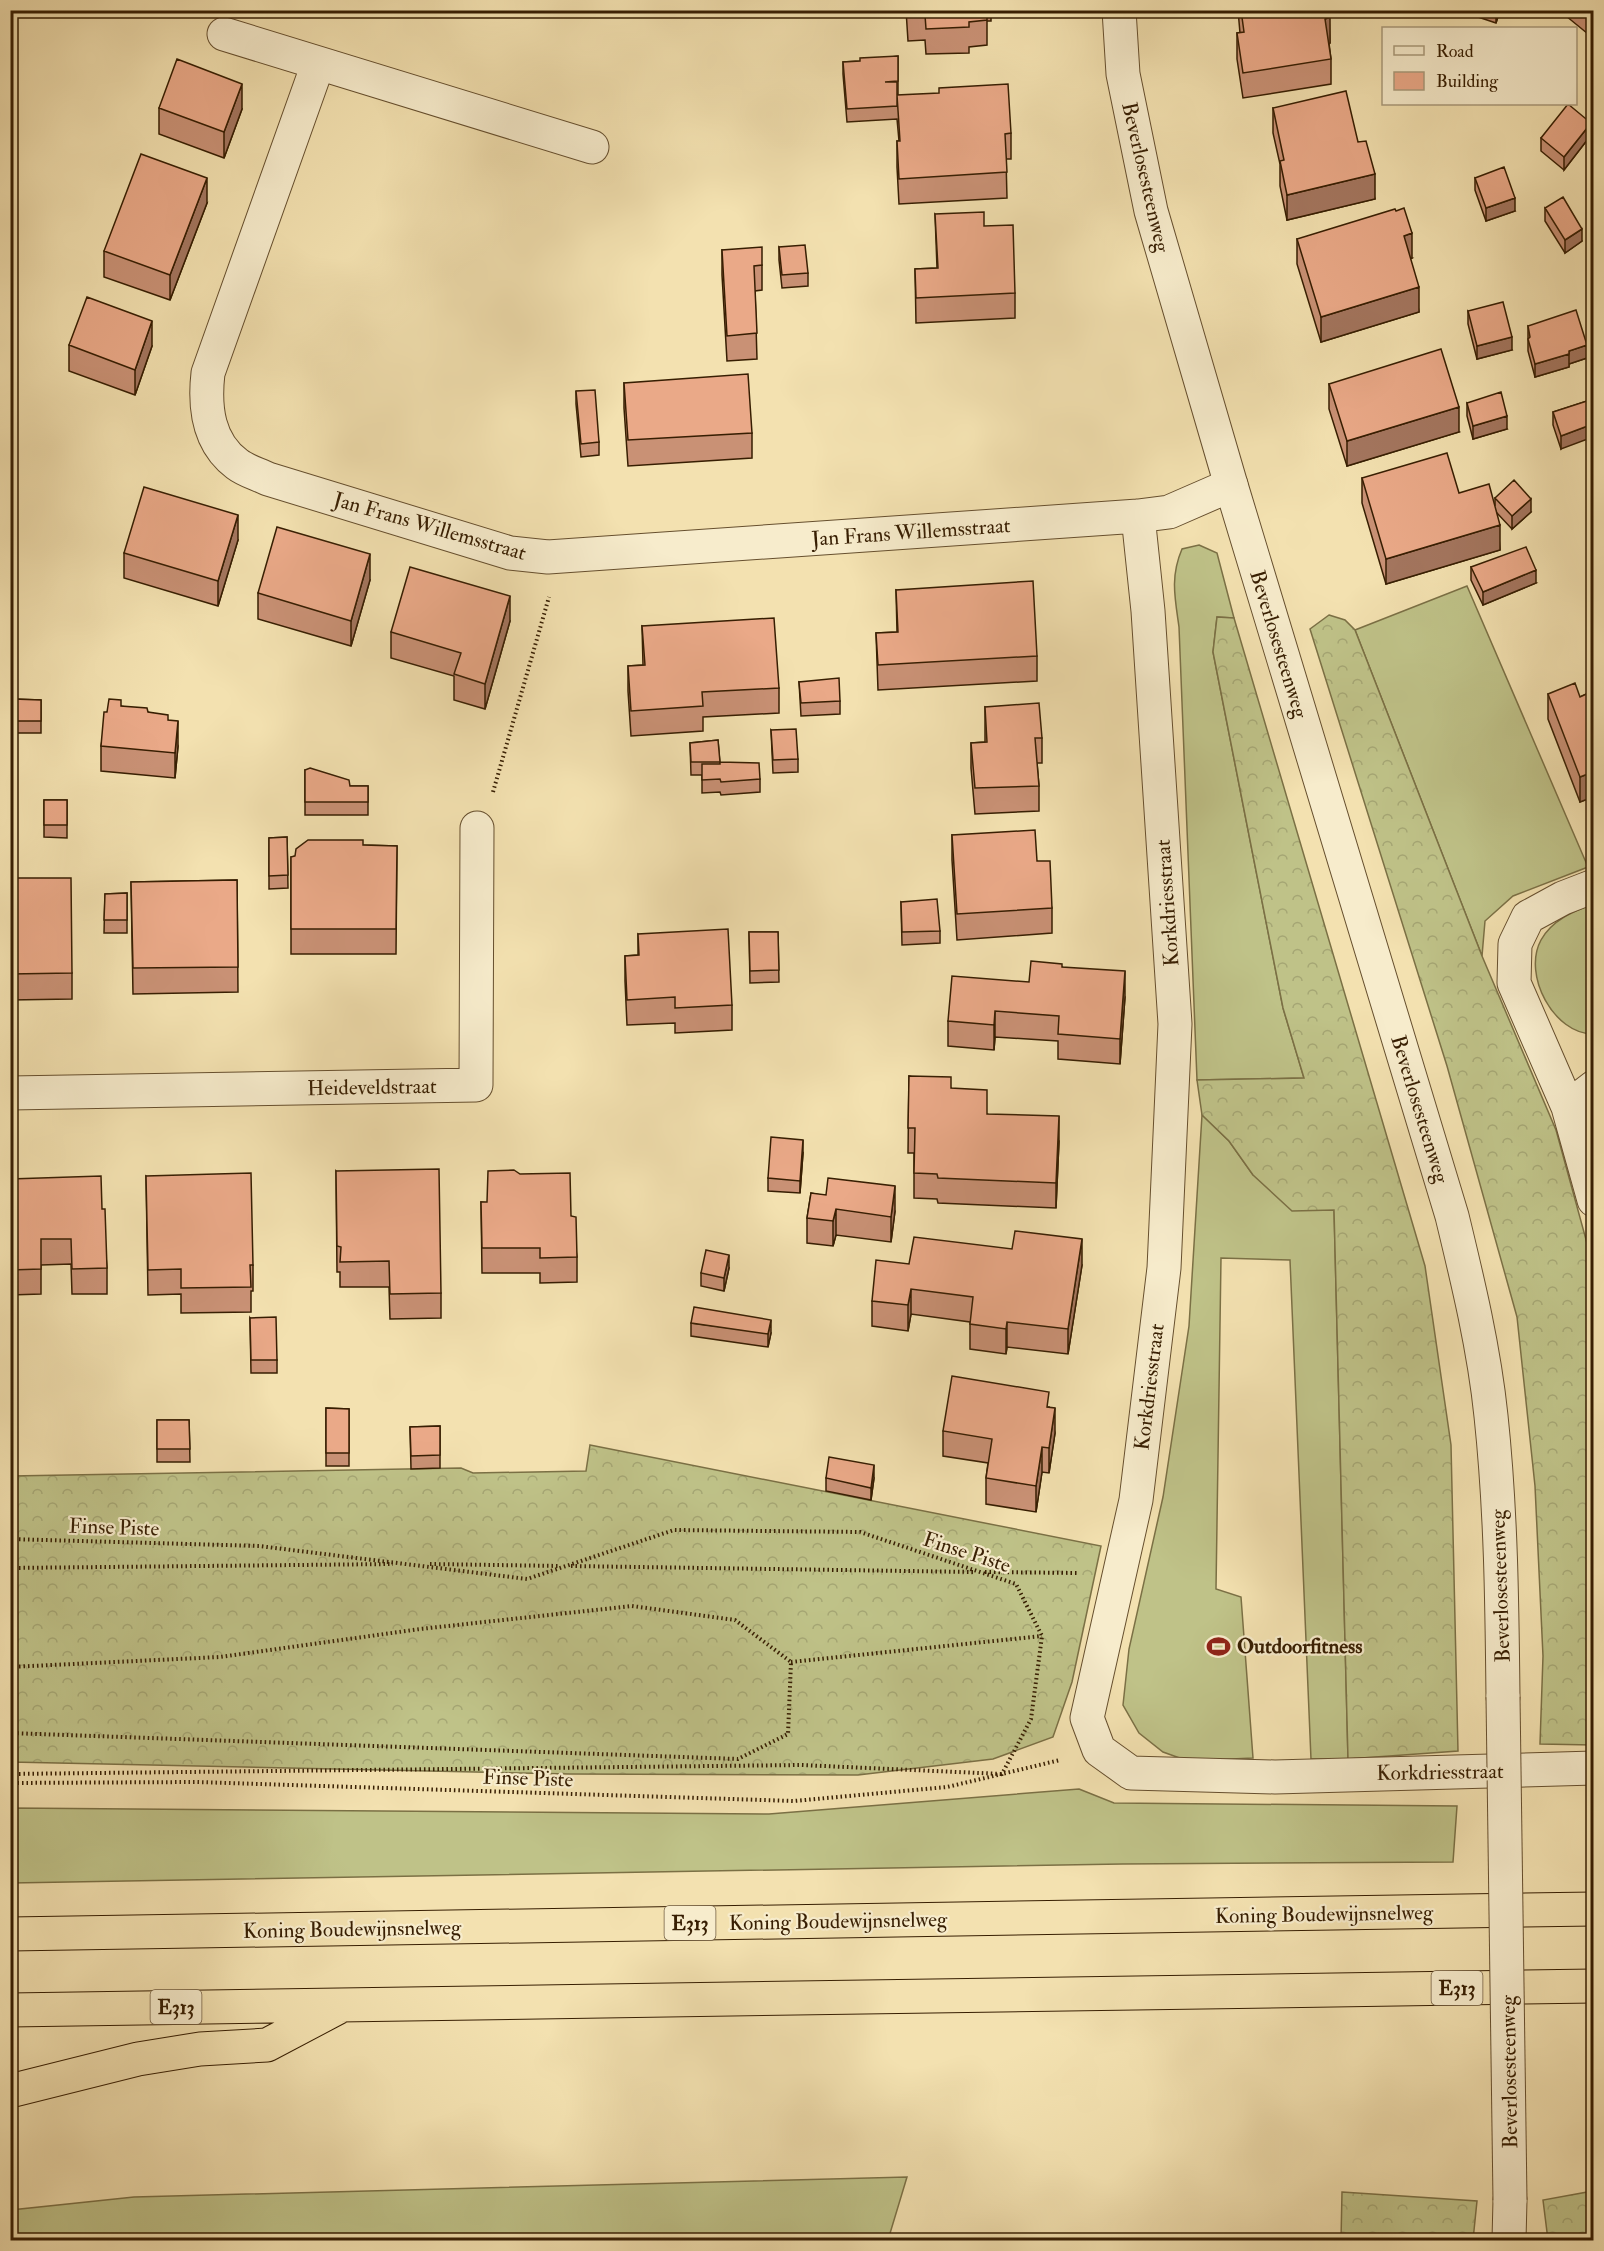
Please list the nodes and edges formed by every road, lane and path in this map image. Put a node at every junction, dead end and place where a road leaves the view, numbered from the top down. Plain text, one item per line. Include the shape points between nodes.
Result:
1 (1119, 10) edge
2 (224, 34) dead end
3 (318, 64) junction
4 (592, 147) dead end
5 (1231, 485) junction
6 (1138, 516) junction
7 (561, 556) junction
8 (477, 828) joint
9 (1593, 886) edge
10 (1593, 1087) edge
11 (10, 1093) edge
12 (1568, 1107) junction
13 (1593, 1200) edge
14 (10, 1539) edge
15 (408, 1564) junction
16 (565, 1566) junction
17 (10, 1568) edge
18 (980, 1572) junction
19 (1119, 1573) junction
20 (1042, 1636) junction
21 (791, 1662) junction
22 (10, 1667) edge
23 (10, 1733) edge
24 (1099, 1750) junction
25 (1593, 1768) edge
26 (10, 1774) edge
27 (1002, 1774) junction
28 (10, 1783) edge
29 (1593, 1909) edge
30 (10, 1934) edge
31 (1593, 1986) edge
32 (342, 2005) junction
33 (10, 2010) edge
34 (10, 2091) edge
35 (1509, 2241) edge

1 - 5 street, Beverlosesteenweg via 1123,74 1151,211
2 - 3 street
3 - 4 street
3 - 7 street, Jan Frans Willemsstraat via 208,373 205,395 218,445 238,465 268,479 510,553
5 - 6 street, Jan Frans Willemsstraat via 1169,512
5 - 35 street, Beverlosesteenweg, bridge via 1452,1216 1478,1322 1500,1522
6 - 7 street, Jan Frans Willemsstraat
6 - 19 street, Korkdriesstraat via 1148,611 1175,1024 1164,1268 1136,1500
7 - 8 path via 489,805
8 - 11 street, Heideveldstraat via 476,1085
9 - 12 street via 1528,917 1515,944 1515,983
10 - 12 street
12 - 13 street
14 - 15 path, Finse Piste via 260,1546
15 - 16 path
15 - 16 path, Finse Piste via 527,1579
15 - 17 path
16 - 18 path
16 - 18 path, Finse Piste via 674,1530 860,1532
18 - 19 path
18 - 20 path, Finse Piste via 1016,1584
19 - 24 street, Korkdriesstraat via 1087,1718
20 - 21 path
20 - 27 path via 1031,1719
21 - 22 path via 735,1620 632,1606 420,1629 220,1657
21 - 23 path, Finse Piste via 788,1734 738,1759
24 - 25 street, Korkdriesstraat via 1131,1773 1275,1776
24 - 27 path, Finse Piste
26 - 27 path via 789,1766
27 - 28 path, Finse Piste via 947,1787 794,1801 197,1782
29 - 30 highway, Koning Boudewijnsnelweg / E313
31 - 32 highway, E313
32 - 33 highway, E313
32 - 34 highway via 267,2045 200,2049 138,2059

